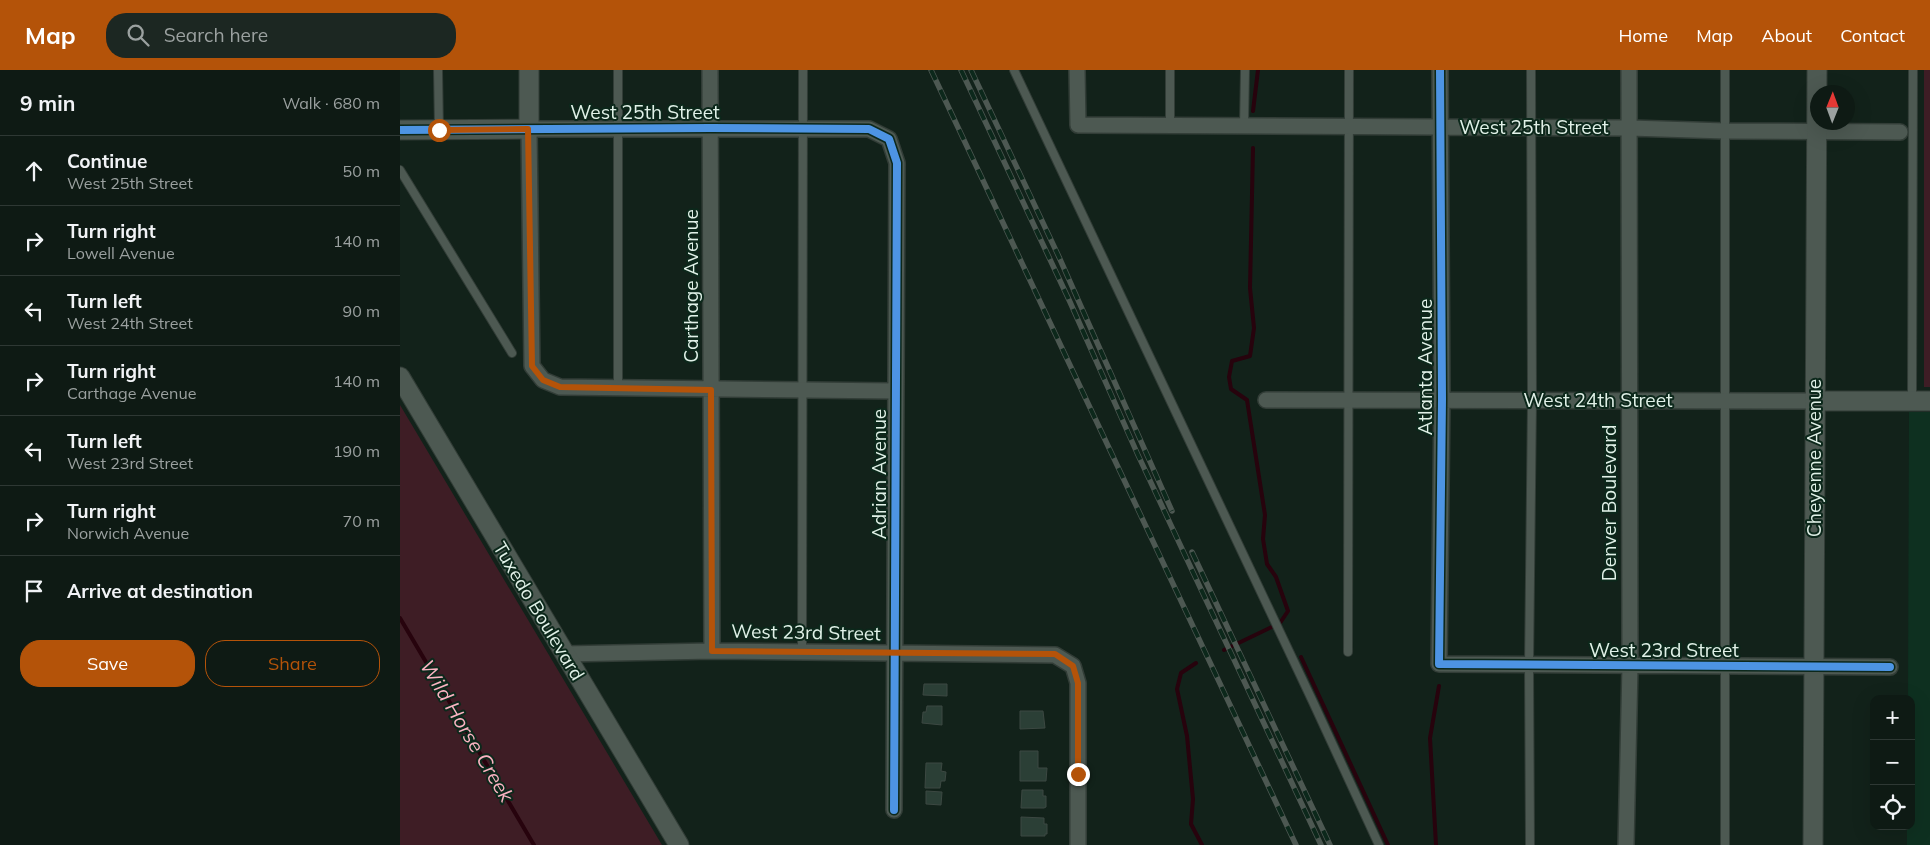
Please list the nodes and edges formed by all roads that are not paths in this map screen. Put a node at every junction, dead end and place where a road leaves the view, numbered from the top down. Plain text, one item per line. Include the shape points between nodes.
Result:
1 (438, 70) edge
2 (529, 70) edge
3 (618, 70) edge
4 (710, 70) edge
5 (803, 70) edge
6 (1014, 70) edge
7 (1077, 70) edge
8 (1170, 70) edge
9 (1245, 70) edge
10 (1350, 70) edge
11 (1440, 70) edge
12 (1531, 70) edge
13 (1629, 70) edge
14 (1725, 70) edge
15 (1817, 70) edge
16 (1913, 70) edge
17 (1170, 126) junction
18 (1244, 127) junction
19 (1349, 127) junction
20 (1440, 127) junction
21 (1532, 127) junction
22 (618, 128) junction
23 (710, 128) junction
24 (1630, 128) junction
25 (528, 129) junction
26 (803, 129) junction
27 (400, 130) edge
28 (439, 130) junction
29 (1725, 131) junction
30 (1817, 132) junction
31 (1900, 132) dead end
32 (889, 139) joint
33 (400, 170) edge
34 (512, 353) dead end
35 (401, 380) edge
36 (618, 388) junction
37 (711, 390) junction
38 (801, 390) junction
39 (895, 391) junction
40 (1266, 400) dead end
41 (1349, 400) junction
42 (1442, 400) junction
43 (1532, 400) junction
44 (1629, 401) junction
45 (1726, 401) junction
46 (1815, 401) junction
47 (1921, 401) edge
48 (712, 651) junction
49 (802, 652) junction
50 (1348, 652) dead end
51 (564, 654) junction
52 (896, 654) junction
53 (1439, 664) joint
54 (1529, 665) junction
55 (1630, 666) junction
56 (1724, 666) junction
57 (1813, 666) junction
58 (1890, 667) dead end
59 (894, 810) dead end
60 (679, 845) edge
61 (1078, 845) edge
62 (1379, 845) edge
63 (1530, 845) edge
64 (1626, 845) edge
65 (1725, 845) edge
66 (1813, 845) edge

1 - 28 lane
2 - 25 street
3 - 22 lane
4 - 23 street, Carthage Avenue
5 - 26 lane
6 - 62 lane
7 - 17 street, West 25th Street via 1078,125
8 - 17 lane
9 - 18 lane
10 - 19 lane
11 - 20 street, Atlanta Avenue
12 - 21 lane
13 - 24 street, Denver Boulevard
14 - 29 lane
15 - 30 street, Cheyenne Avenue
16 - 47 lane
17 - 18 street, West 25th Street
18 - 19 street, West 25th Street
19 - 20 street, West 25th Street
19 - 41 lane
20 - 21 street, West 25th Street
20 - 42 street, Atlanta Avenue
21 - 24 street, West 25th Street
21 - 43 lane
22 - 23 street, West 25th Street
22 - 25 street, West 25th Street
22 - 36 lane
23 - 26 street, West 25th Street
23 - 37 street, Carthage Avenue
24 - 29 street, West 25th Street
24 - 44 street, Denver Boulevard
25 - 28 street, West 25th Street
25 - 36 street via 532,366 543,380 560,387
26 - 32 street, West 25th Street via 869,129
26 - 38 lane
27 - 28 street, West 25th Street
29 - 30 street, West 25th Street
29 - 45 lane
30 - 31 street, West 25th Street
30 - 46 street, Cheyenne Avenue
32 - 39 street, Adrian Avenue via 897,163
33 - 34 lane
35 - 51 street, Tuxedo Boulevard
36 - 37 street
37 - 38 street
37 - 48 street, Carthage Avenue
38 - 39 street
38 - 49 lane
39 - 52 street, Adrian Avenue
40 - 41 street, West 24th Street
41 - 42 street, West 24th Street
41 - 50 lane
42 - 43 street, West 24th Street
42 - 53 street, Atlanta Avenue
43 - 44 street, West 24th Street
43 - 54 lane
44 - 45 street, West 24th Street
44 - 55 street, Denver Boulevard
45 - 46 street, West 24th Street
45 - 56 lane
46 - 47 street, West 24th Street
46 - 57 street, Cheyenne Avenue
48 - 49 street, West 23rd Street
48 - 51 street, West 23rd Street
49 - 52 street, West 23rd Street
51 - 60 street, Tuxedo Boulevard
52 - 59 street, Adrian Avenue
52 - 61 street, West 23rd Street via 1055,654 1073,666 1078,683
53 - 54 street, West 23rd Street
54 - 55 street, West 23rd Street
54 - 63 lane
55 - 56 street, West 23rd Street
55 - 64 street, Denver Boulevard
56 - 57 street, West 23rd Street
56 - 65 lane
57 - 58 street, West 23rd Street
57 - 66 street, Cheyenne Avenue

